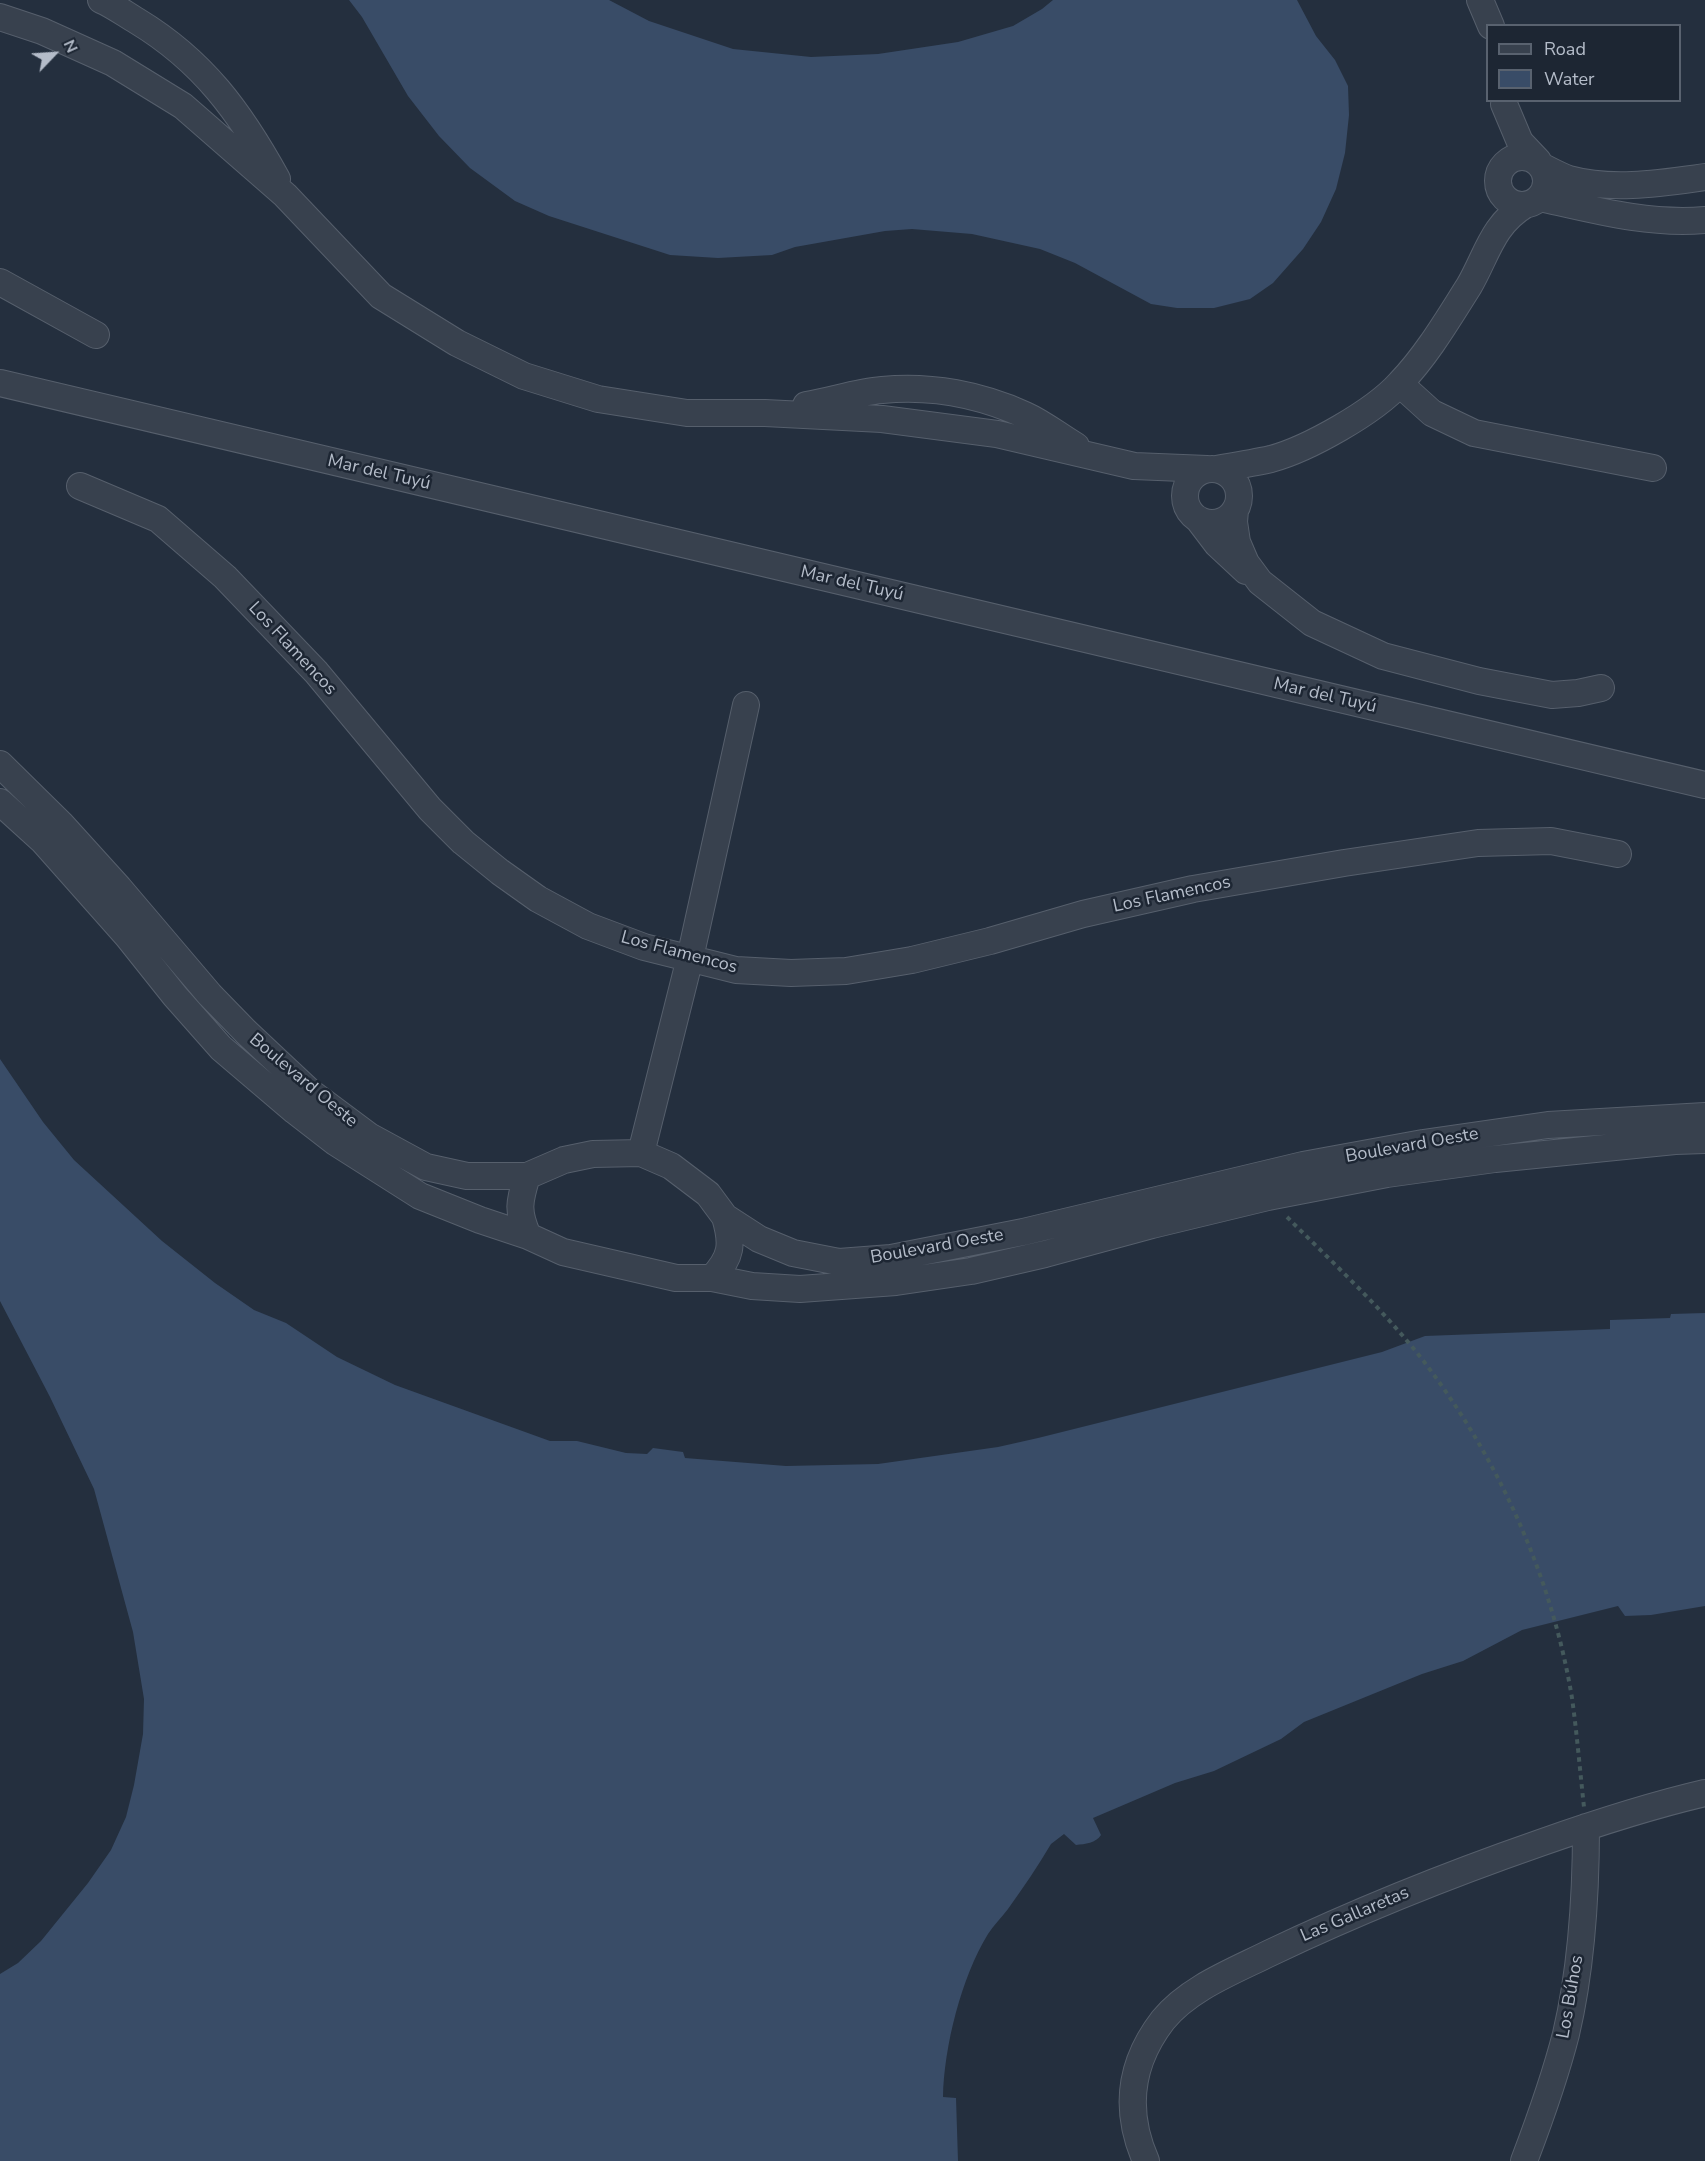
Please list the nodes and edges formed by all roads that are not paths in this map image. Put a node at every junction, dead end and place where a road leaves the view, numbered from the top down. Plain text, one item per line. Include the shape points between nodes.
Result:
1 (100, 0) edge
2 (1480, 0) edge
3 (0, 17) edge
4 (1490, 24) edge
5 (208, 76) junction
6 (1504, 102) edge
7 (183, 106) junction
8 (1540, 164) junction
9 (1501, 177) junction
10 (1705, 177) edge
11 (1660, 183) junction
12 (285, 195) junction
13 (1532, 201) junction
14 (1666, 220) junction
15 (1705, 220) edge
16 (1491, 240) junction
17 (0, 282) edge
18 (96, 335) dead end
19 (0, 383) edge
20 (1400, 384) junction
21 (881, 390) junction
22 (1002, 405) junction
23 (765, 413) junction
24 (882, 418) junction
25 (997, 434) junction
26 (1094, 457) junction
27 (1272, 459) junction
28 (1134, 466) junction
29 (1653, 468) dead end
30 (1212, 469) junction
31 (80, 486) dead end
32 (1236, 506) junction
33 (1194, 516) junction
34 (1260, 582) junction
35 (1601, 688) dead end
36 (746, 705) dead end
37 (0, 764) edge
38 (1705, 785) edge
39 (0, 802) edge
40 (52, 832) junction
41 (1618, 854) dead end
42 (690, 958) junction
43 (302, 1101) junction
44 (1705, 1116) edge
45 (1676, 1129) junction
46 (1705, 1140) edge
47 (641, 1153) junction
48 (526, 1176) junction
49 (1305, 1177) junction
50 (724, 1217) junction
51 (528, 1236) junction
52 (967, 1245) junction
53 (971, 1271) junction
54 (712, 1278) junction
55 (1705, 1793) edge
56 (1586, 1827) junction
57 (1146, 2161) edge
58 (1524, 2161) edge

1 - 5 street via 162,36
2 - 4 street
3 - 7 street via 113,63
5 - 7 street
5 - 12 street via 254,137
6 - 8 street via 1520,142
6 - 9 street
7 - 12 street
8 - 9 street via 1523,156 1508,160
8 - 11 street via 1569,179 1607,184
8 - 13 street via 1547,183
9 - 13 street via 1503,196 1509,201 1517,205
9 - 16 street
10 - 11 street
11 - 14 street
12 - 23 street via 381,296 457,343 524,376 598,399 687,413
13 - 14 street
13 - 16 street via 1511,213
14 - 15 street
16 - 20 street via 1470,284
17 - 18 street
19 - 38 street, Mar del Tuyú
20 - 27 street via 1369,410 1303,447
20 - 29 street via 1432,413 1474,433
21 - 22 street via 957,393
21 - 23 street
21 - 24 street
22 - 25 street
22 - 26 street
23 - 24 street
24 - 25 street
25 - 26 street
26 - 28 street
27 - 30 street
27 - 32 street via 1255,475
28 - 30 street
28 - 33 street
30 - 32 street via 1233,478 1237,485
30 - 33 street via 1198,472 1186,486 1185,495
31 - 42 street, Los Flamencos via 158,519 225,577 316,672 430,809 500,872 588,926 644,947
32 - 33 street via 1222,521 1205,522
32 - 34 street via 1238,542
33 - 34 street via 1216,543
34 - 35 street via 1312,623 1383,656 1552,695
36 - 42 street
37 - 40 street, Boulevard Oeste
39 - 40 street, Boulevard Oeste
40 - 43 street, Boulevard Oeste via 128,937 221,1048
41 - 42 street, Los Flamencos via 1551,840 1478,843 1344,863 1193,889 912,960 846,971 736,970
42 - 47 street
43 - 48 street, Boulevard Oeste via 426,1167 467,1176
43 - 51 street, Boulevard Oeste via 335,1142 420,1196
44 - 45 street, Boulevard Oeste
45 - 46 street, Boulevard Oeste
45 - 49 street, Boulevard Oeste via 1387,1174
47 - 48 street, Boulevard Oeste via 593,1154 564,1160
47 - 50 street, Boulevard Oeste via 671,1166 708,1194
48 - 51 street via 519,1200
49 - 52 street, Boulevard Oeste
49 - 53 street, Boulevard Oeste via 1268,1197
50 - 52 street, Boulevard Oeste via 759,1239 793,1253 839,1262
50 - 54 street via 731,1239 724,1265
51 - 54 street, Boulevard Oeste via 563,1252 620,1267 676,1278
52 - 53 street
53 - 54 street, Boulevard Oeste via 896,1282 800,1289
55 - 56 street, Las Gallaretas
56 - 57 street, Las Gallaretas via 1458,1871 1332,1923 1210,1983 1180,2002 1148,2042 1133,2090 1132,2117
56 - 58 street, Los Búhos via 1586,1887 1574,1992 1544,2109

